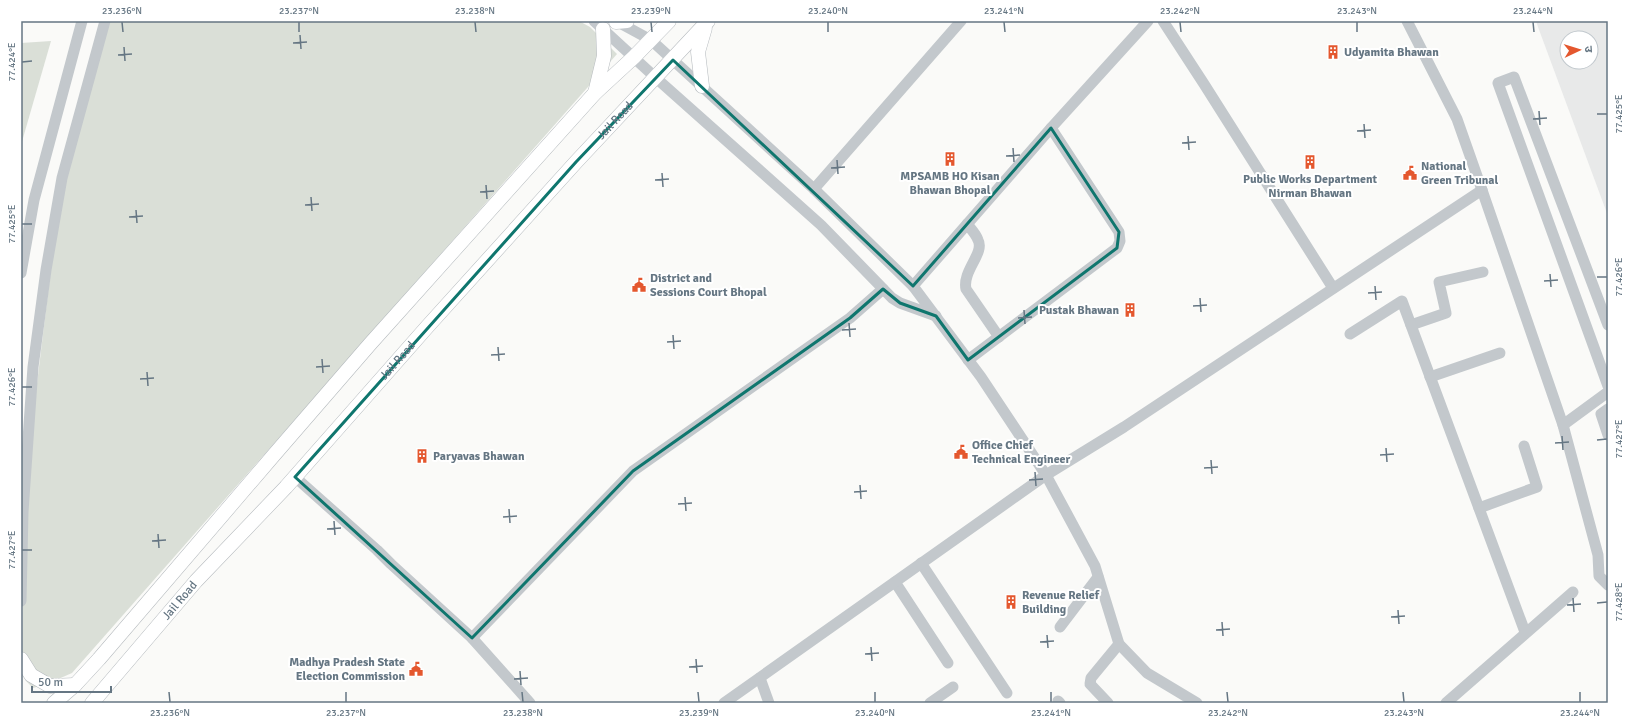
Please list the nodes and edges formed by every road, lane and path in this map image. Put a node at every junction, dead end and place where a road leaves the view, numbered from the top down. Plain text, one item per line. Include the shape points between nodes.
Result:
1 (82, 21) edge
2 (105, 21) edge
3 (620, 21) edge
4 (669, 21) edge
5 (707, 21) edge
6 (961, 21) edge
7 (1148, 21) edge
8 (1162, 21) edge
9 (1407, 21) edge
10 (599, 25) edge
11 (651, 40) junction
12 (634, 57) junction
13 (673, 60) junction
14 (656, 78) junction
15 (702, 86) junction
16 (595, 93) junction
17 (1051, 128) junction
18 (814, 189) junction
19 (1482, 190) junction
20 (967, 224) junction
21 (21, 272) edge
22 (1483, 272) dead end
23 (913, 286) junction
24 (1333, 288) junction
25 (883, 289) junction
26 (936, 316) junction
27 (1411, 325) junction
28 (1608, 325) edge
29 (1350, 334) dead end
30 (999, 337) junction
31 (1500, 353) dead end
32 (968, 360) junction
33 (1430, 377) junction
34 (1608, 386) edge
35 (1608, 392) edge
36 (1608, 409) edge
37 (1564, 425) junction
38 (1608, 435) edge
39 (1524, 446) dead end
40 (1046, 475) junction
41 (295, 477) junction
42 (1479, 508) junction
43 (22, 512) edge
44 (22, 532) edge
45 (921, 563) junction
46 (1098, 577) junction
47 (894, 582) junction
48 (1608, 585) edge
49 (1573, 592) dead end
50 (21, 601) edge
51 (1060, 627) dead end
52 (1525, 632) junction
53 (472, 638) junction
54 (1119, 644) junction
55 (21, 659) edge
56 (948, 663) dead end
57 (760, 678) junction
58 (75, 685) junction
59 (953, 687) dead end
60 (1007, 693) dead end
61 (54, 703) edge
62 (92, 703) edge
63 (530, 703) edge
64 (724, 703) edge
65 (769, 703) edge
66 (930, 703) edge
67 (1108, 703) edge
68 (1197, 703) edge
69 (1446, 703) edge

1 - 21 street via 34,200
2 - 43 street via 62,178 46,270 33,367
3 - 11 street
4 - 11 main road, Jail Road
5 - 13 main road, Jail Road
5 - 15 main road via 698,52
6 - 18 street
7 - 17 street
8 - 24 street
9 - 19 street via 1457,119
10 - 12 street
10 - 16 main road via 604,56
11 - 12 main road, Jail Road
11 - 13 street
12 - 14 street
12 - 16 main road, Jail Road
13 - 14 main road, Jail Road
13 - 15 street
14 - 25 street via 821,225
14 - 41 main road, Jail Road via 544,197
15 - 18 street
16 - 58 main road, Jail Road via 360,356
17 - 20 street
17 - 30 street via 1119,232 1120,241 1117,248
18 - 23 street
19 - 24 street
19 - 37 street
20 - 23 street
20 - 30 street via 980,245 964,282 966,289
22 - 27 street via 1439,282 1446,313
23 - 26 street
24 - 40 street via 1124,427
25 - 26 street via 900,303
25 - 53 street via 850,318 633,471
26 - 32 street
27 - 29 street via 1402,301
27 - 33 street
28 - 34 street via 1514,77 1498,83
30 - 32 street
31 - 33 street
32 - 40 street
33 - 42 street
35 - 37 street
36 - 38 street via 1601,414
37 - 48 street via 1598,555 1599,576
39 - 42 street via 1538,487
40 - 45 street
40 - 46 street via 1095,566
41 - 53 street
41 - 62 main road, Jail Road via 196,582
42 - 52 street
43 - 44 street
44 - 50 street
45 - 47 street
45 - 60 street
46 - 51 street
46 - 54 street
47 - 56 street
47 - 57 street
49 - 52 street
52 - 69 street
53 - 63 street
54 - 67 street via 1090,681
54 - 68 street via 1147,673
55 - 58 main road via 31,675 50,686
57 - 64 street
57 - 65 street
58 - 61 main road, Jail Road
59 - 66 street

